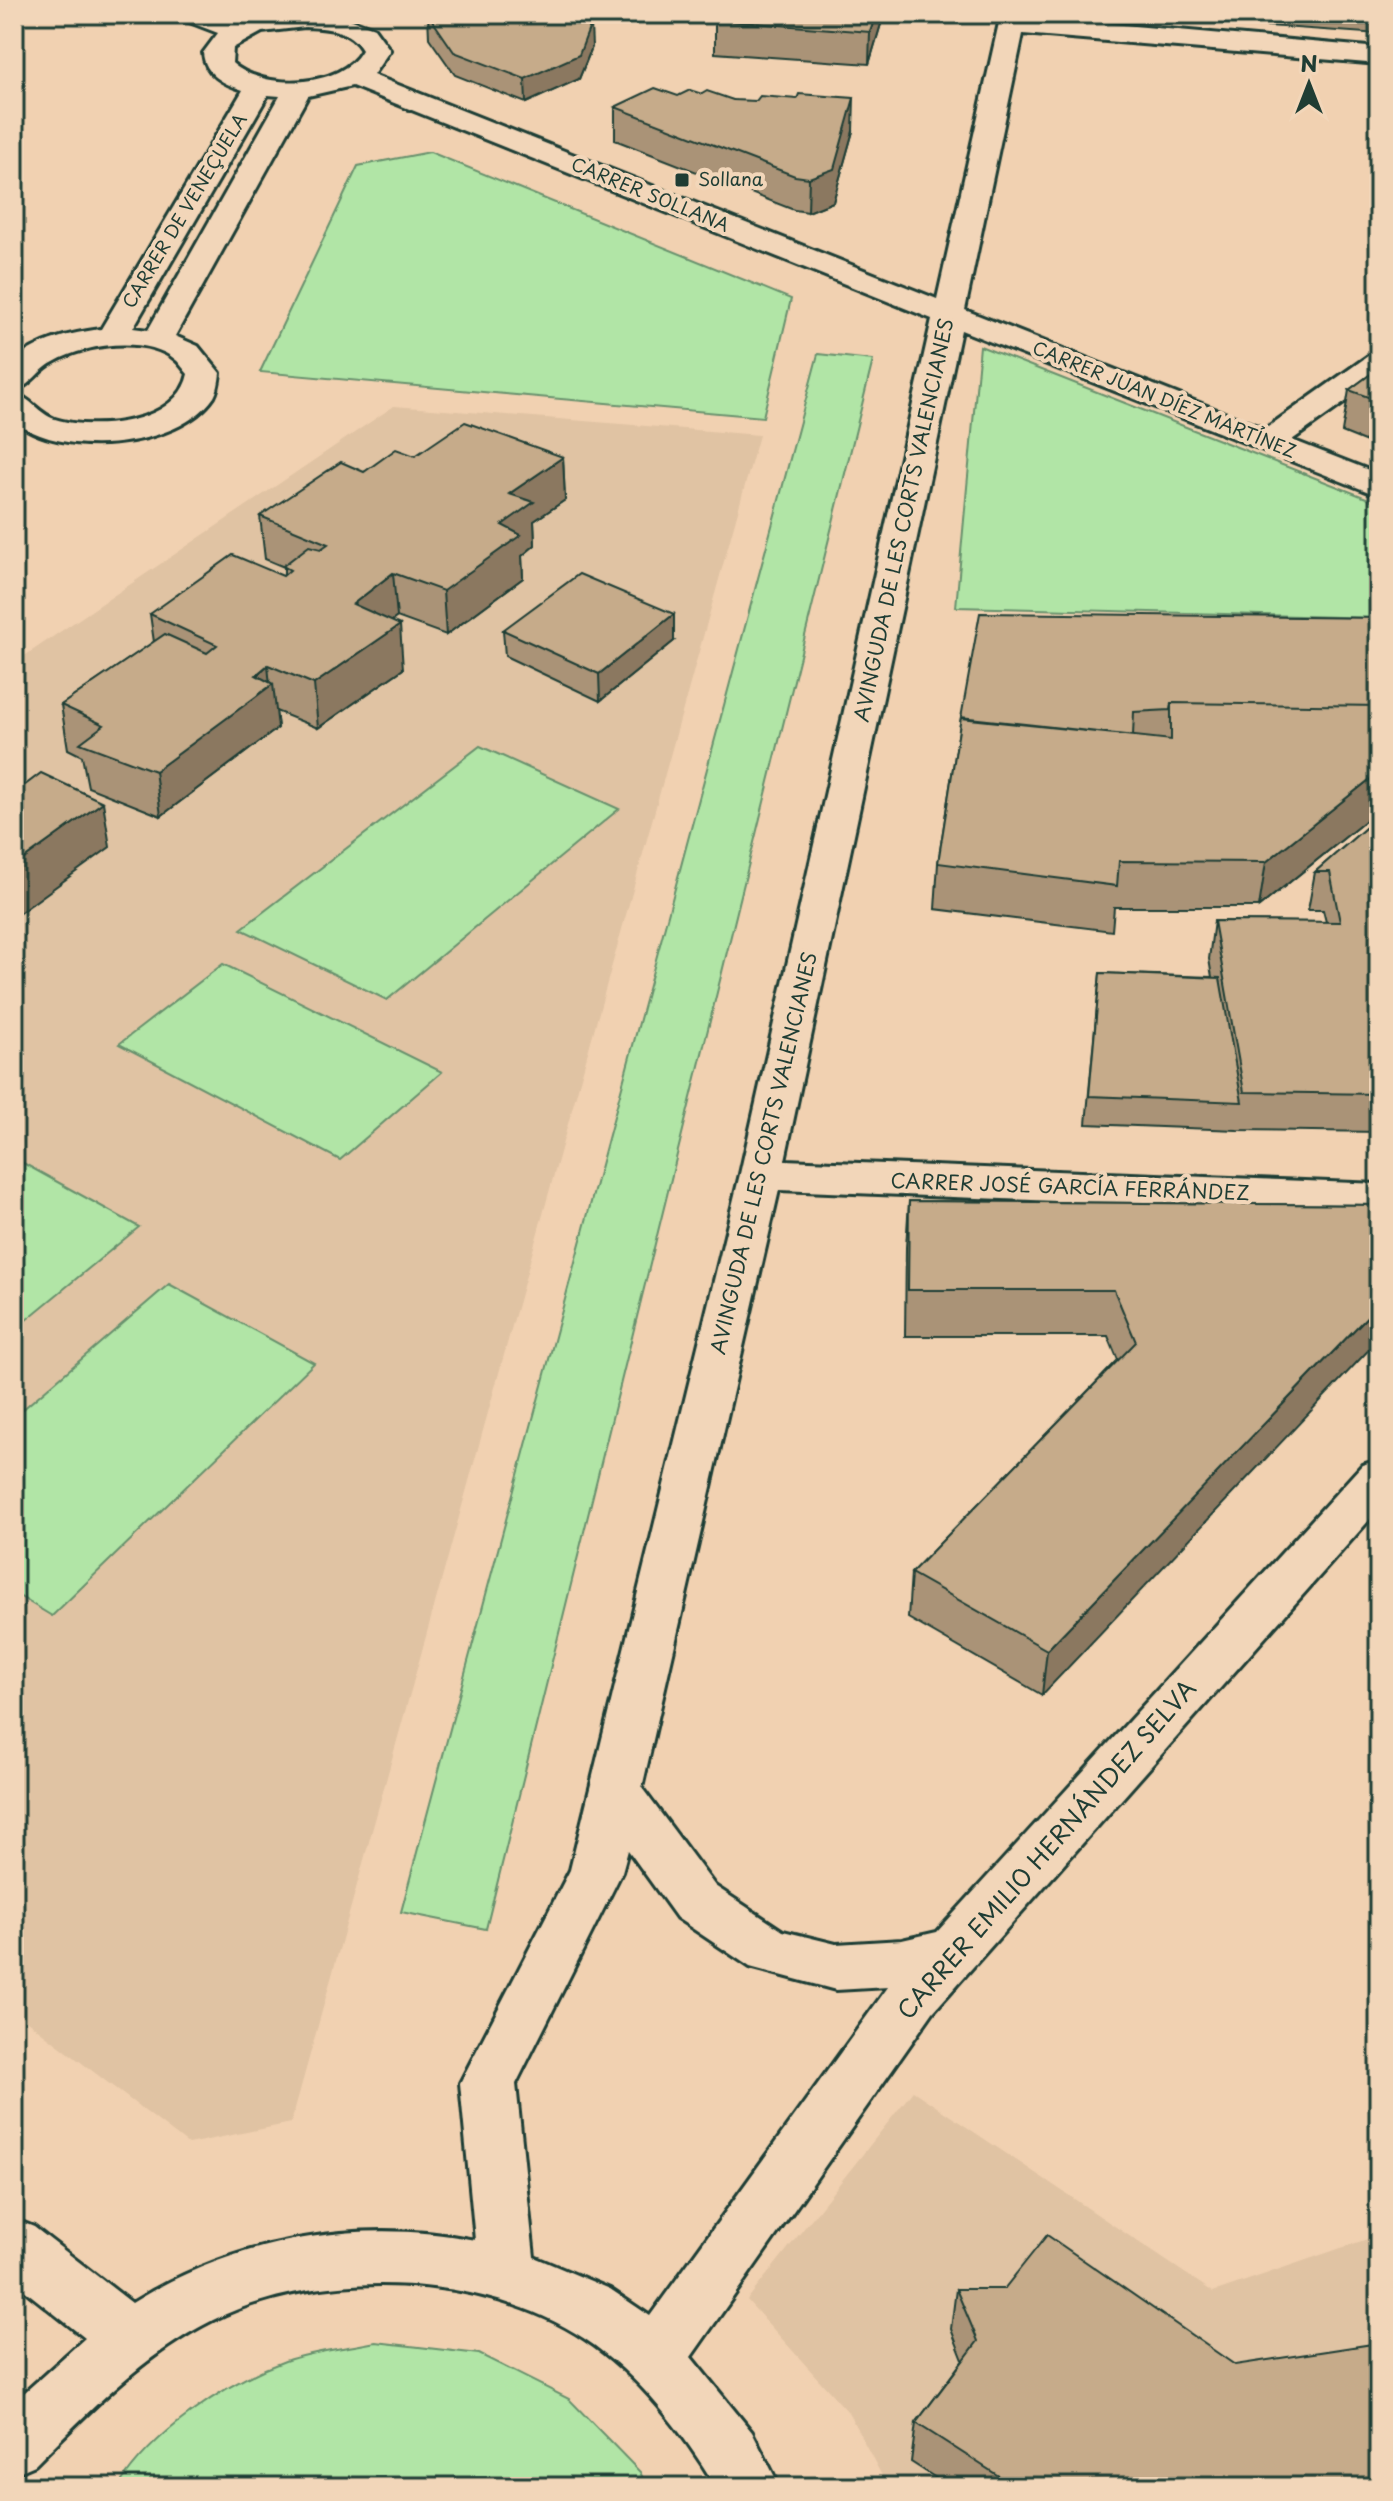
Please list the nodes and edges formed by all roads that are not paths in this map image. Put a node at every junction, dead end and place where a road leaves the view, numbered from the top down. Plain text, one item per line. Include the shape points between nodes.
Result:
1 (193, 14) edge
2 (297, 17) edge
3 (342, 19) edge
4 (1013, 20) edge
5 (239, 32) junction
6 (1379, 56) edge
7 (351, 76) junction
8 (259, 86) junction
9 (298, 88) junction
10 (949, 313) junction
11 (112, 337) junction
12 (157, 341) junction
13 (1379, 363) edge
14 (16, 374) edge
15 (14, 403) edge
16 (1268, 442) junction
17 (1379, 486) edge
18 (761, 1174) junction
19 (1379, 1199) edge
20 (1379, 1478) edge
21 (615, 1792) junction
22 (953, 1952) junction
23 (14, 2246) edge
24 (507, 2273) junction
25 (129, 2337) junction
26 (655, 2358) junction
27 (14, 2444) edge
28 (749, 2487) edge

1 - 5 street
2 - 3 street
2 - 5 street
3 - 7 street via 366,34 376,50 374,60
4 - 6 street
4 - 10 street, AVINGUDA DE LES CORTS VALENCIANES
5 - 8 street via 222,44 216,59 230,76
7 - 9 street
7 - 10 street, CARRER SOLLANA
8 - 9 street
8 - 11 street, CARRER DE VENEÇUELA
9 - 12 street, CARRER DE VENEÇUELA
10 - 16 street, CARRER JUAN DÍEZ MARTÍNEZ
10 - 18 street, AVINGUDA DE LES CORTS VALENCIANES
11 - 12 street
11 - 14 street via 59,348
12 - 15 street via 190,355 204,376 194,403 152,427 63,433 21,414
13 - 16 street
16 - 17 street, CARRER JUAN DÍEZ MARTÍNEZ
18 - 19 street, CARRER JOSÉ GARCÍA FERRÁNDEZ
18 - 21 street, AVINGUDA DE LES CORTS VALENCIANES
20 - 22 street, CARRER EMILIO HERNÁNDEZ SELVA
21 - 22 street via 696,1902 769,1951 836,1967 902,1963
21 - 24 street, AVINGUDA DE LES CORTS VALENCIANES via 596,1872 488,2083
22 - 26 street, CARRER EMILIO HERNÁNDEZ SELVA via 914,1995
23 - 25 street
24 - 25 street via 397,2255 328,2259 259,2274 206,2295
24 - 26 street via 591,2309
25 - 27 street
26 - 28 street via 735,2456

